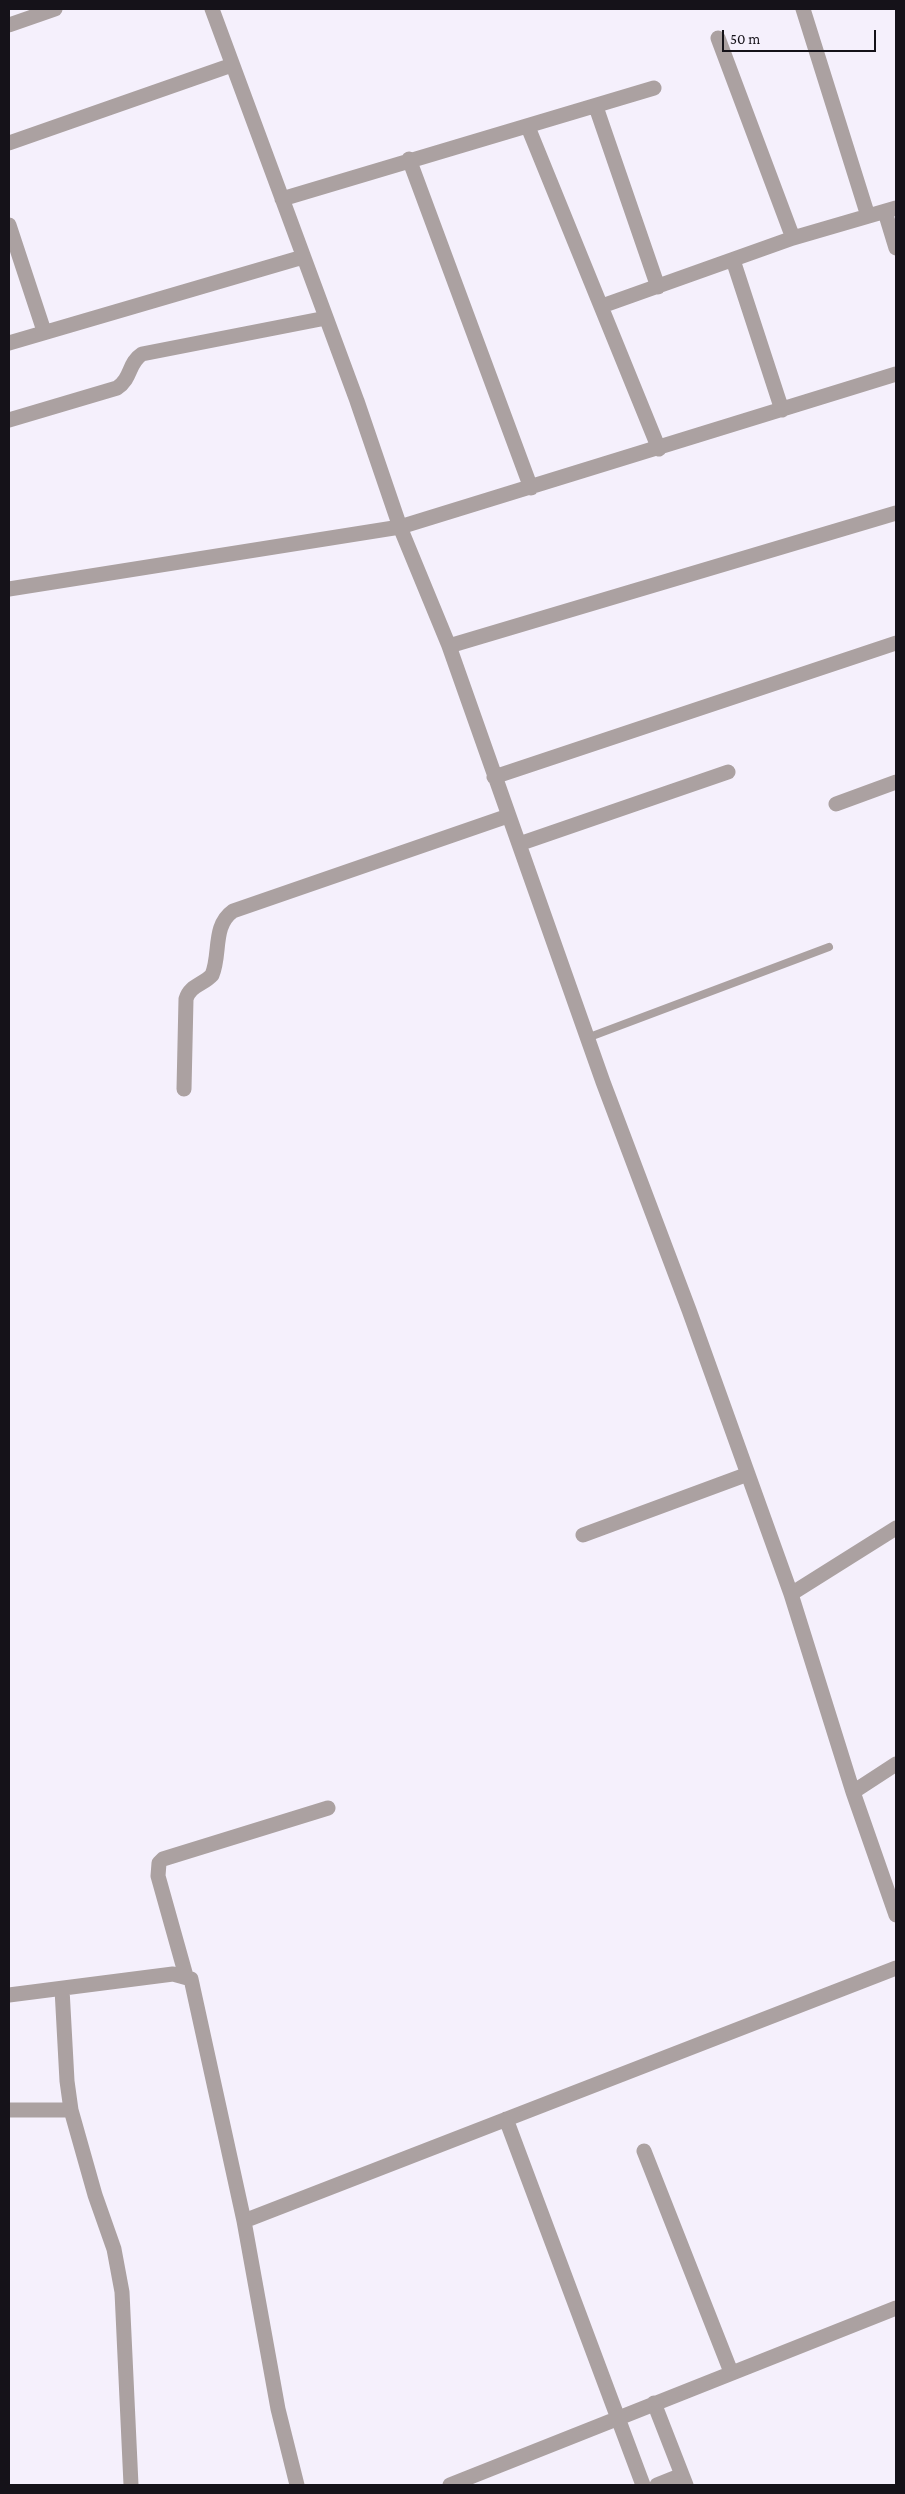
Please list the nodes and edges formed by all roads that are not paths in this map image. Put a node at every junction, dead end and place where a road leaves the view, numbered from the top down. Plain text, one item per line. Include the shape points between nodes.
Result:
1 (55, 9) edge
2 (212, 9) edge
3 (803, 9) edge
4 (9, 25) edge
5 (718, 38) dead end
6 (232, 65) junction
7 (654, 88) dead end
8 (596, 107) junction
9 (528, 126) junction
10 (9, 143) edge
11 (409, 159) junction
12 (282, 199) junction
13 (891, 210) edge
14 (868, 216) junction
15 (9, 225) edge
16 (793, 238) junction
17 (896, 248) edge
18 (303, 257) junction
19 (733, 260) junction
20 (658, 287) junction
21 (602, 306) junction
22 (326, 318) junction
23 (44, 331) junction
24 (9, 342) edge
25 (896, 374) edge
26 (782, 410) junction
27 (9, 420) edge
28 (659, 449) junction
29 (531, 488) junction
30 (896, 514) edge
31 (400, 527) junction
32 (9, 589) edge
33 (896, 643) edge
34 (449, 646) junction
35 (728, 772) dead end
36 (494, 777) junction
37 (896, 782) edge
38 (836, 804) dead end
39 (508, 816) junction
40 (519, 844) junction
41 (829, 948) dead end
42 (587, 1038) junction
43 (184, 1089) dead end
44 (748, 1474) junction
45 (896, 1528) edge
46 (583, 1535) dead end
47 (791, 1594) junction
48 (896, 1764) edge
49 (853, 1792) junction
50 (328, 1808) dead end
51 (896, 1915) edge
52 (896, 1968) edge
53 (186, 1976) junction
54 (62, 1989) junction
55 (9, 1995) edge
56 (9, 2110) edge
57 (71, 2110) junction
58 (506, 2119) junction
59 (644, 2151) dead end
60 (244, 2221) junction
61 (896, 2308) edge
62 (731, 2372) junction
63 (654, 2403) junction
64 (618, 2418) junction
65 (684, 2480) edge
66 (131, 2485) edge
67 (297, 2485) edge
68 (450, 2485) edge
69 (643, 2485) edge
70 (658, 2485) edge

1 - 4 street
2 - 6 street
3 - 14 street
5 - 16 street
6 - 10 street
6 - 12 street
7 - 8 street
8 - 9 street
8 - 20 street
9 - 11 street
9 - 21 street
11 - 12 street
11 - 29 street
12 - 18 street
13 - 14 street
13 - 17 street
14 - 16 street
15 - 23 street
16 - 19 street
18 - 22 street
18 - 23 street
19 - 20 street
19 - 26 street
20 - 21 street
21 - 28 street
22 - 27 street via 142,354 134,360 127,380 117,388
22 - 31 street
23 - 24 street
25 - 26 street
26 - 28 street
28 - 29 street
29 - 31 street
30 - 34 street
31 - 32 street
31 - 34 street
33 - 36 street
34 - 36 street
35 - 40 street
36 - 39 street
37 - 38 street
39 - 40 street
39 - 43 street via 227,915 220,925 212,975 192,988 186,999
40 - 42 street
41 - 42 lane
42 - 44 street
44 - 46 street
44 - 47 street
45 - 47 street
47 - 49 street
48 - 49 street
49 - 51 street
50 - 53 street via 163,1860 159,1864 158,1876
52 - 58 street
53 - 54 street via 173,1974
53 - 60 street via 194,1985
54 - 55 street
54 - 57 street
56 - 57 street
57 - 66 street via 119,2271
58 - 60 street
58 - 64 street
59 - 62 street
60 - 67 street via 270,2369
61 - 62 street
62 - 63 street
63 - 64 street
63 - 65 street
64 - 68 street
64 - 69 street
65 - 70 street

